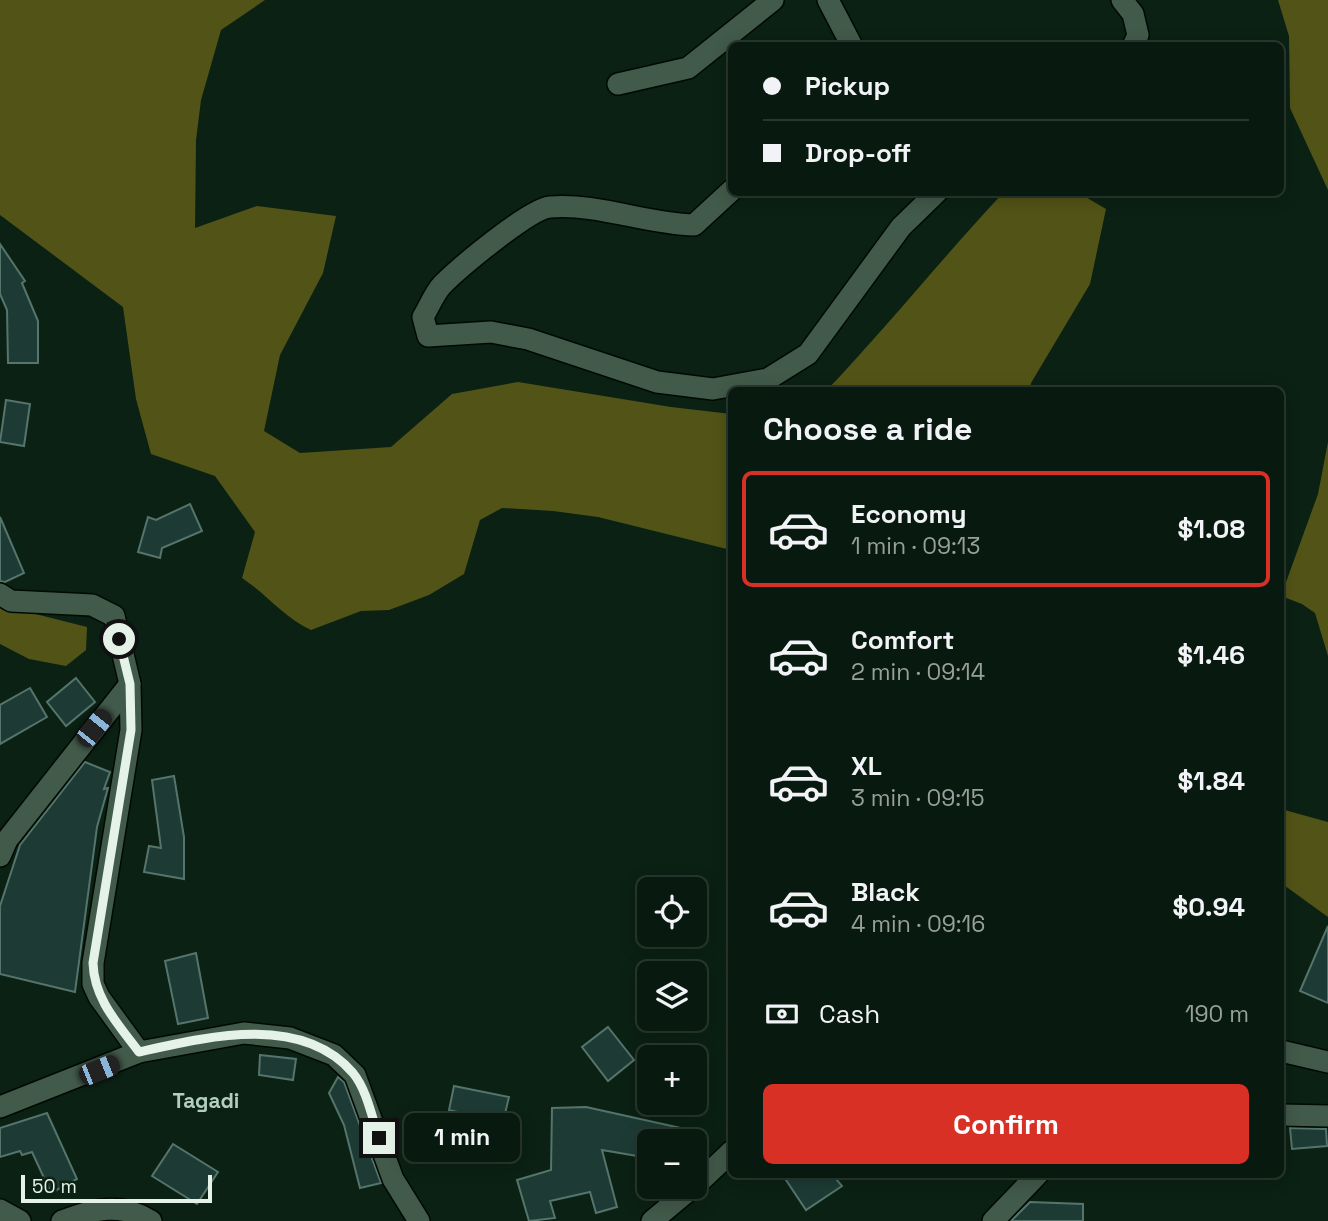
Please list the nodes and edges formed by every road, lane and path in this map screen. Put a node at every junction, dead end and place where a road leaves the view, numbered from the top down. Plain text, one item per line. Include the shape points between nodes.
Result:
1 (773, 0) edge
2 (828, 0) edge
3 (1122, 0) edge
4 (850, 42) edge
5 (1135, 42) edge
6 (618, 84) dead end
7 (728, 194) edge
8 (933, 196) edge
9 (0, 594) edge
10 (130, 684) junction
11 (0, 856) edge
12 (139, 1052) junction
13 (1284, 1052) edge
14 (1328, 1062) edge
15 (0, 1107) edge
16 (1284, 1115) edge
17 (1328, 1116) edge
18 (728, 1154) edge
19 (707, 1174) edge
20 (1034, 1178) edge
21 (678, 1199) edge
22 (0, 1210) edge
23 (20, 1221) edge
24 (62, 1221) edge
25 (151, 1221) edge
26 (419, 1221) edge
27 (652, 1221) edge
28 (993, 1221) edge

1 - 6 street via 688,68
2 - 4 street
3 - 5 street via 1133,14 1138,35
7 - 8 street via 694,225 663,225 623,215 548,207 491,243 440,287 423,317 428,336 491,332 528,339 657,382 713,389 768,379 808,354 901,227
9 - 10 street via 11,601 93,605 114,616
10 - 11 street via 15,830
10 - 12 street via 131,730 93,984
12 - 15 street
12 - 26 street via 244,1033 290,1038 334,1055 355,1075 393,1179
13 - 14 street
16 - 17 street
18 - 19 street
20 - 28 street
21 - 27 street
22 - 23 street
24 - 25 street via 85,1211 115,1208

